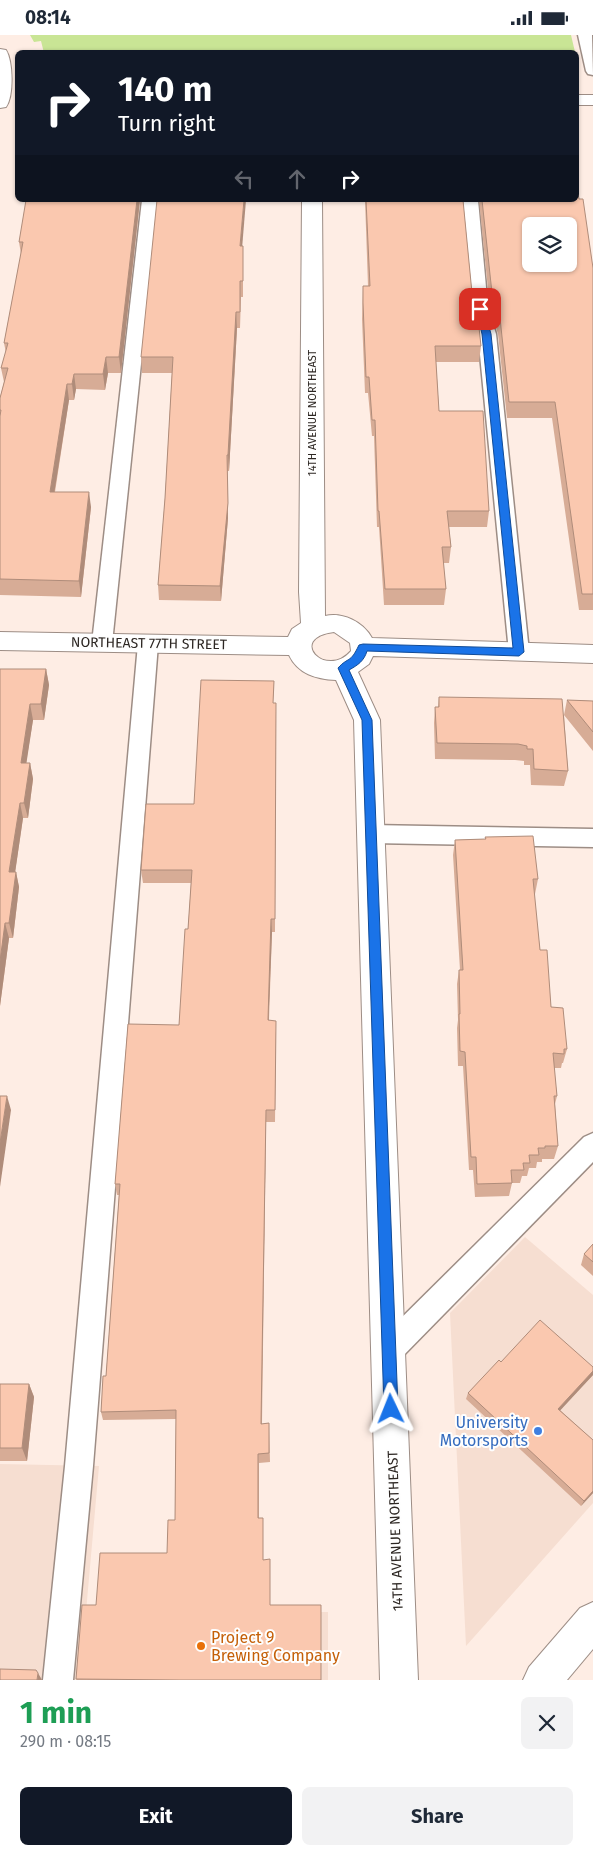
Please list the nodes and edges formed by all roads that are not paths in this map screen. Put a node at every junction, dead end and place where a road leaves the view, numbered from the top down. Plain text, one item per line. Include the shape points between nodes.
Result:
1 (585, 35) edge
2 (0, 54) edge
3 (593, 71) edge
4 (5, 97) edge
5 (579, 99) edge
6 (593, 100) edge
7 (150, 202) edge
8 (312, 202) edge
9 (470, 202) edge
10 (313, 626) junction
11 (0, 641) edge
12 (102, 643) junction
13 (148, 644) junction
14 (298, 646) junction
15 (519, 652) junction
16 (593, 654) edge
17 (353, 658) junction
18 (371, 834) junction
19 (593, 838) edge
20 (593, 1145) edge
21 (389, 1350) junction
22 (593, 1621) edge
23 (58, 1680) edge
24 (399, 1680) edge
25 (542, 1680) edge

1 - 3 lane
2 - 4 street
5 - 6 street
7 - 12 lane
8 - 10 street, 14TH AVENUE NORTHEAST
9 - 15 lane
10 - 14 street via 305,631
10 - 17 street via 343,625 358,635 362,641
11 - 12 street, NORTHEAST 77TH STREET
12 - 13 street, NORTHEAST 77TH STREET
13 - 14 street, NORTHEAST 77TH STREET
13 - 23 lane via 80,1456
14 - 17 street via 299,654 313,667 335,670
15 - 16 street
15 - 17 street
17 - 18 street, 14TH AVENUE NORTHEAST via 367,720
18 - 19 lane
18 - 21 street, 14TH AVENUE NORTHEAST
20 - 21 lane
21 - 24 street, 14TH AVENUE NORTHEAST
22 - 25 street

